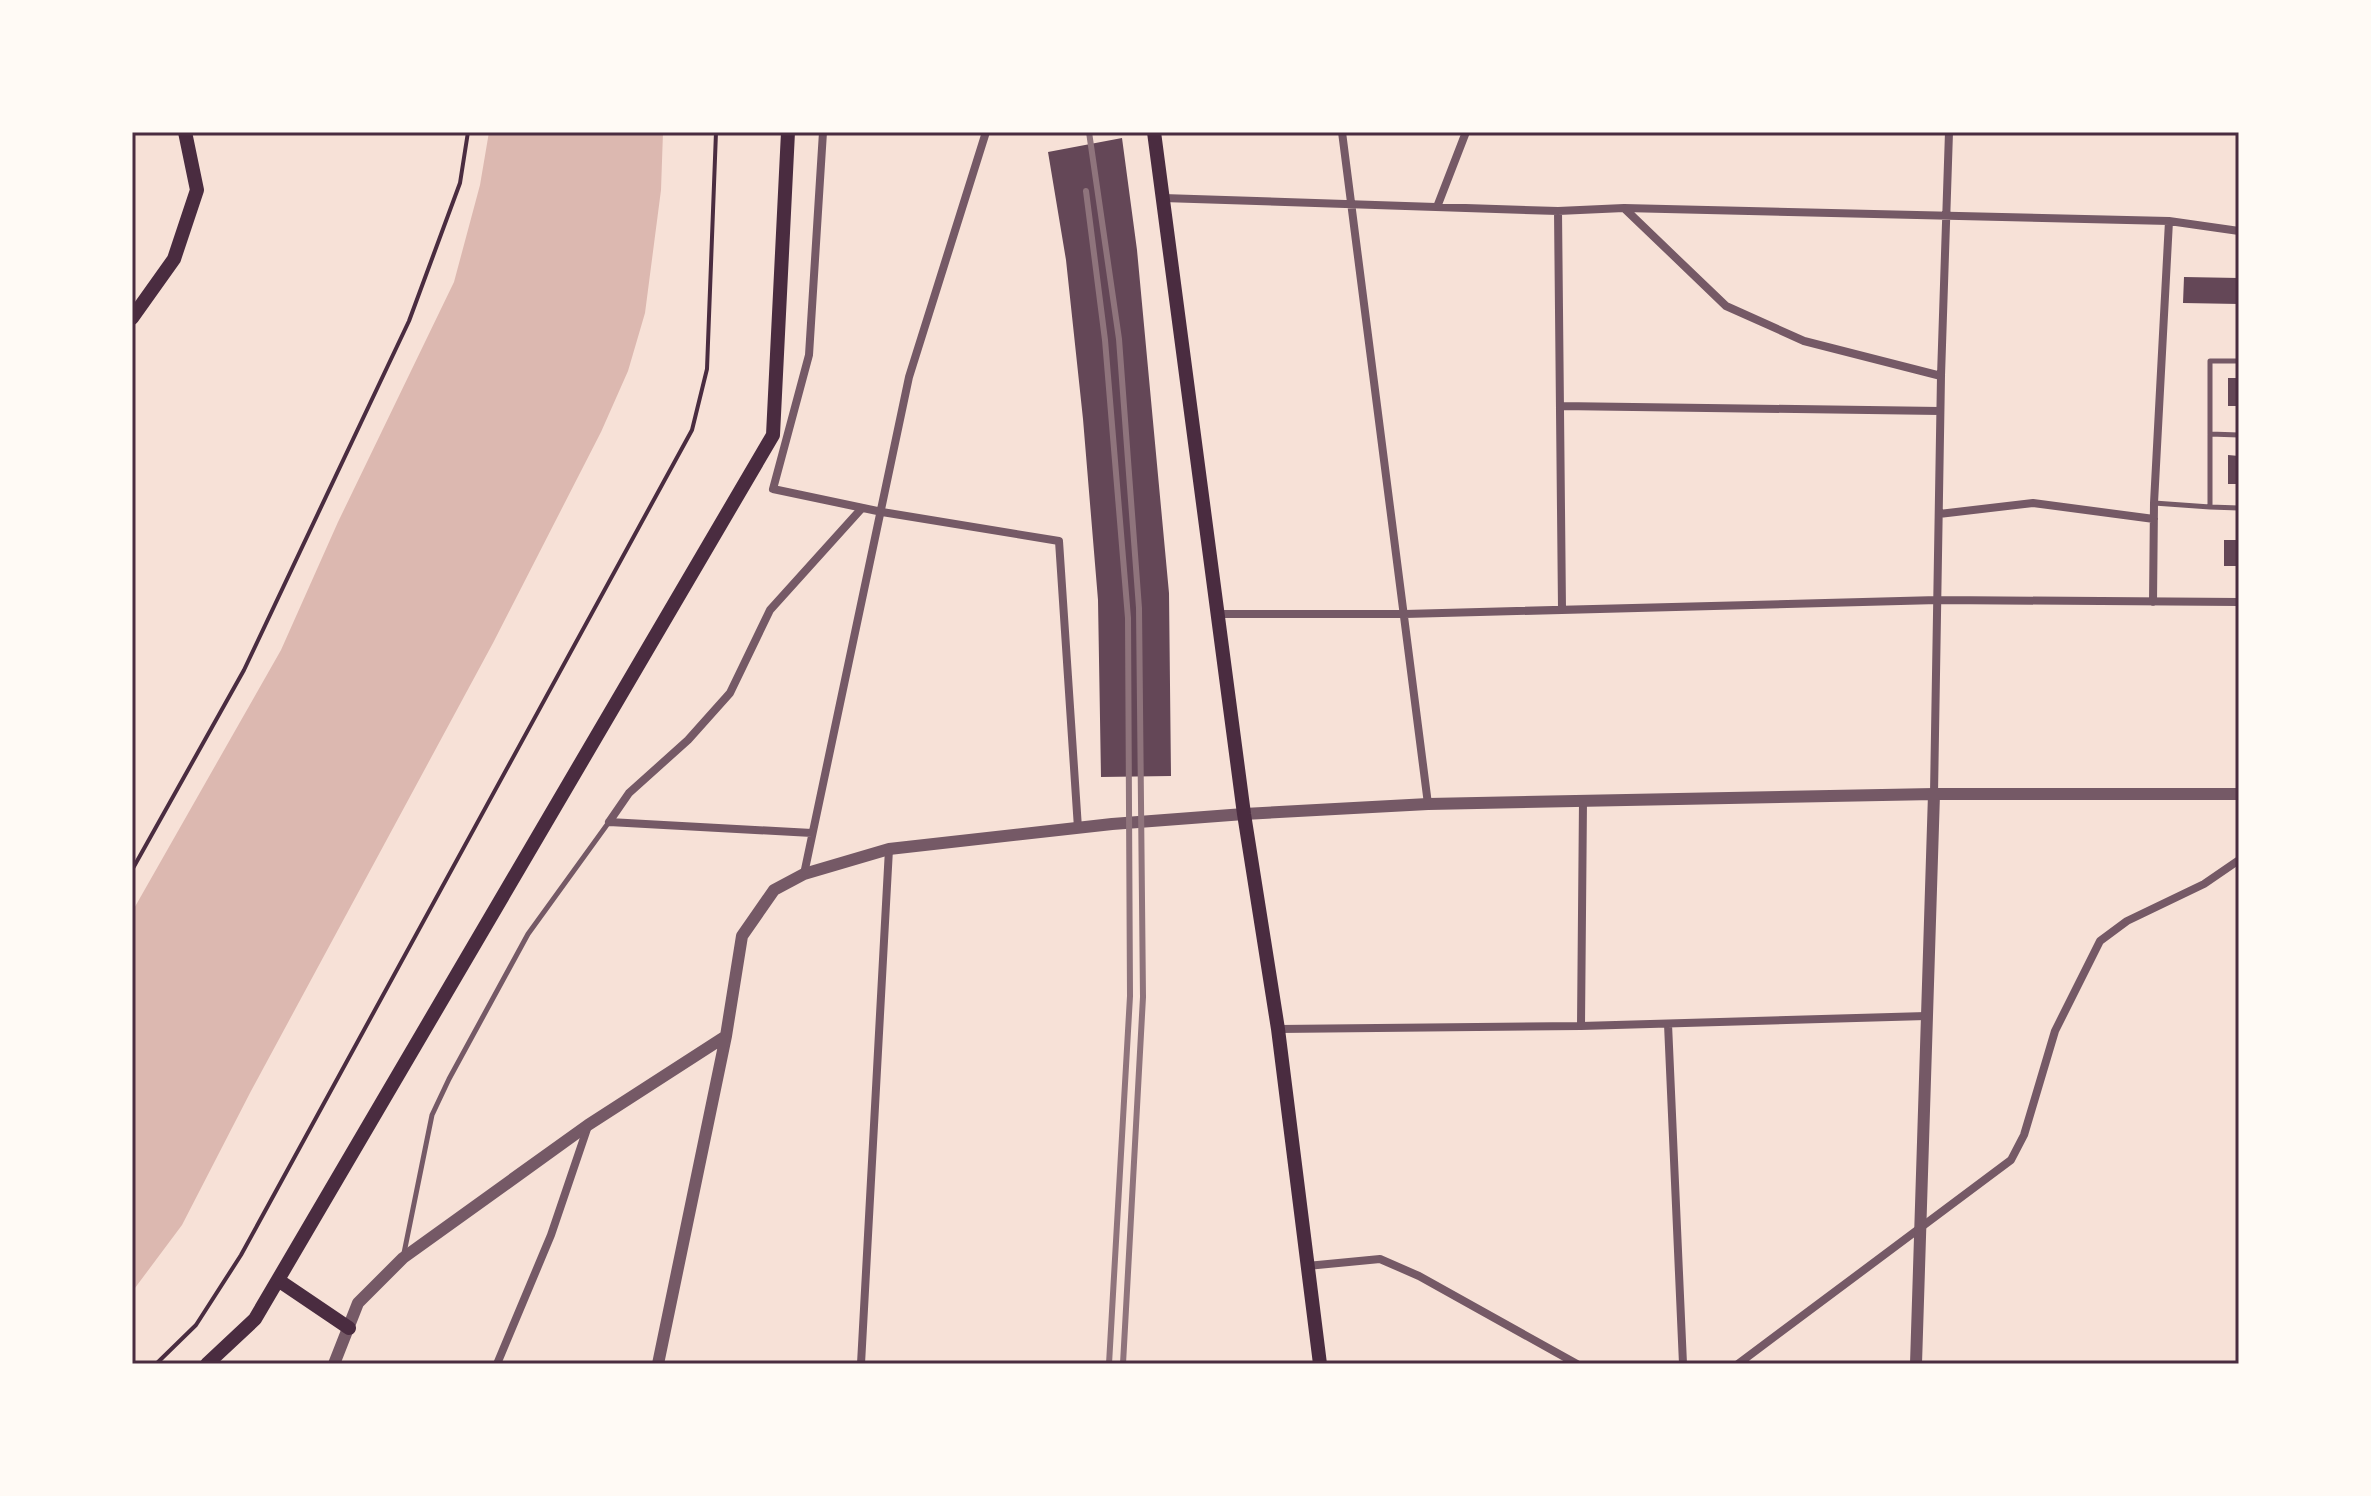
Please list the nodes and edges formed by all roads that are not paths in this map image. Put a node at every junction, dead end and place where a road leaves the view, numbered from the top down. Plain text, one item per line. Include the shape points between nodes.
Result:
1 (185, 132) edge
2 (788, 132) edge
3 (823, 132) edge
4 (986, 132) edge
5 (1154, 132) edge
6 (1342, 132) edge
7 (1466, 132) edge
8 (1949, 132) edge
9 (1163, 198) junction
10 (1351, 205) junction
11 (1437, 207) junction
12 (1624, 208) junction
13 (1558, 211) junction
14 (1948, 216) junction
15 (2169, 221) junction
16 (2239, 231) edge
17 (132, 318) edge
18 (2239, 361) edge
19 (1941, 376) junction
20 (1560, 406) junction
21 (1940, 411) junction
22 (2210, 434) junction
23 (2239, 435) edge
24 (2154, 503) junction
25 (2210, 507) junction
26 (862, 508) junction
27 (2239, 508) edge
28 (882, 512) junction
29 (1939, 514) junction
30 (2154, 519) junction
31 (1938, 600) junction
32 (2153, 602) junction
33 (2239, 602) edge
34 (1562, 609) junction
35 (1219, 614) junction
36 (1405, 614) junction
37 (1934, 794) junction
38 (2239, 794) edge
39 (1583, 801) junction
40 (1428, 804) junction
41 (1244, 814) junction
42 (609, 822) junction
43 (1078, 828) junction
44 (812, 833) junction
45 (889, 849) junction
46 (2239, 860) edge
47 (804, 874) junction
48 (1926, 1016) junction
49 (1668, 1024) junction
50 (1581, 1026) junction
51 (1278, 1029) junction
52 (726, 1036) junction
53 (588, 1125) junction
54 (1920, 1230) junction
55 (403, 1258) junction
56 (1307, 1266) junction
57 (278, 1280) junction
58 (349, 1328) junction
59 (207, 1364) edge
60 (334, 1364) edge
61 (497, 1364) edge
62 (658, 1364) edge
63 (861, 1364) edge
64 (1320, 1364) edge
65 (1577, 1364) edge
66 (1683, 1364) edge
67 (1738, 1364) edge
68 (1916, 1364) edge

1 - 17 main road via 197,190 174,259
2 - 57 main road via 773,435
3 - 26 street via 809,355 773,489
4 - 28 street via 909,377
5 - 9 main road
6 - 10 street
7 - 11 street
8 - 14 street
9 - 10 street
9 - 35 main road
10 - 11 street
10 - 36 street
11 - 13 street
12 - 13 street
12 - 14 street
12 - 19 street via 1726,306 1804,341
13 - 20 street
14 - 15 street
14 - 19 street
15 - 16 street
15 - 24 street
18 - 22 lane via 2210,361
19 - 21 street
20 - 21 street
20 - 34 street
21 - 29 street
22 - 23 lane
22 - 25 lane
24 - 25 lane
24 - 30 street
25 - 27 lane
26 - 28 street
26 - 42 street via 770,610 730,693 629,793
28 - 43 street via 1059,541
28 - 44 street
29 - 30 street via 2033,503
29 - 31 street
30 - 32 street
31 - 32 street
31 - 34 street
31 - 37 street
32 - 33 street
34 - 36 street
35 - 36 street
35 - 41 main road
36 - 40 street
37 - 38 street
37 - 39 street
37 - 48 street
39 - 40 street
39 - 50 street
40 - 41 street
41 - 43 street
41 - 51 main road
42 - 44 street
42 - 55 lane via 528,934 449,1079 432,1115
43 - 45 street
44 - 47 street
45 - 47 street
45 - 63 street
46 - 54 street via 2100,941 2055,1031 2024,1135 2011,1160
47 - 52 street via 774,890 742,936
48 - 49 street
48 - 54 street
49 - 50 street
49 - 66 street
50 - 51 street
51 - 56 main road
52 - 53 street
52 - 62 street
53 - 55 street
53 - 61 street via 551,1235
54 - 67 street
54 - 68 street
55 - 58 street via 358,1303
56 - 64 main road
56 - 65 street via 1380,1259
57 - 58 main road
57 - 59 main road via 255,1319
58 - 60 street

